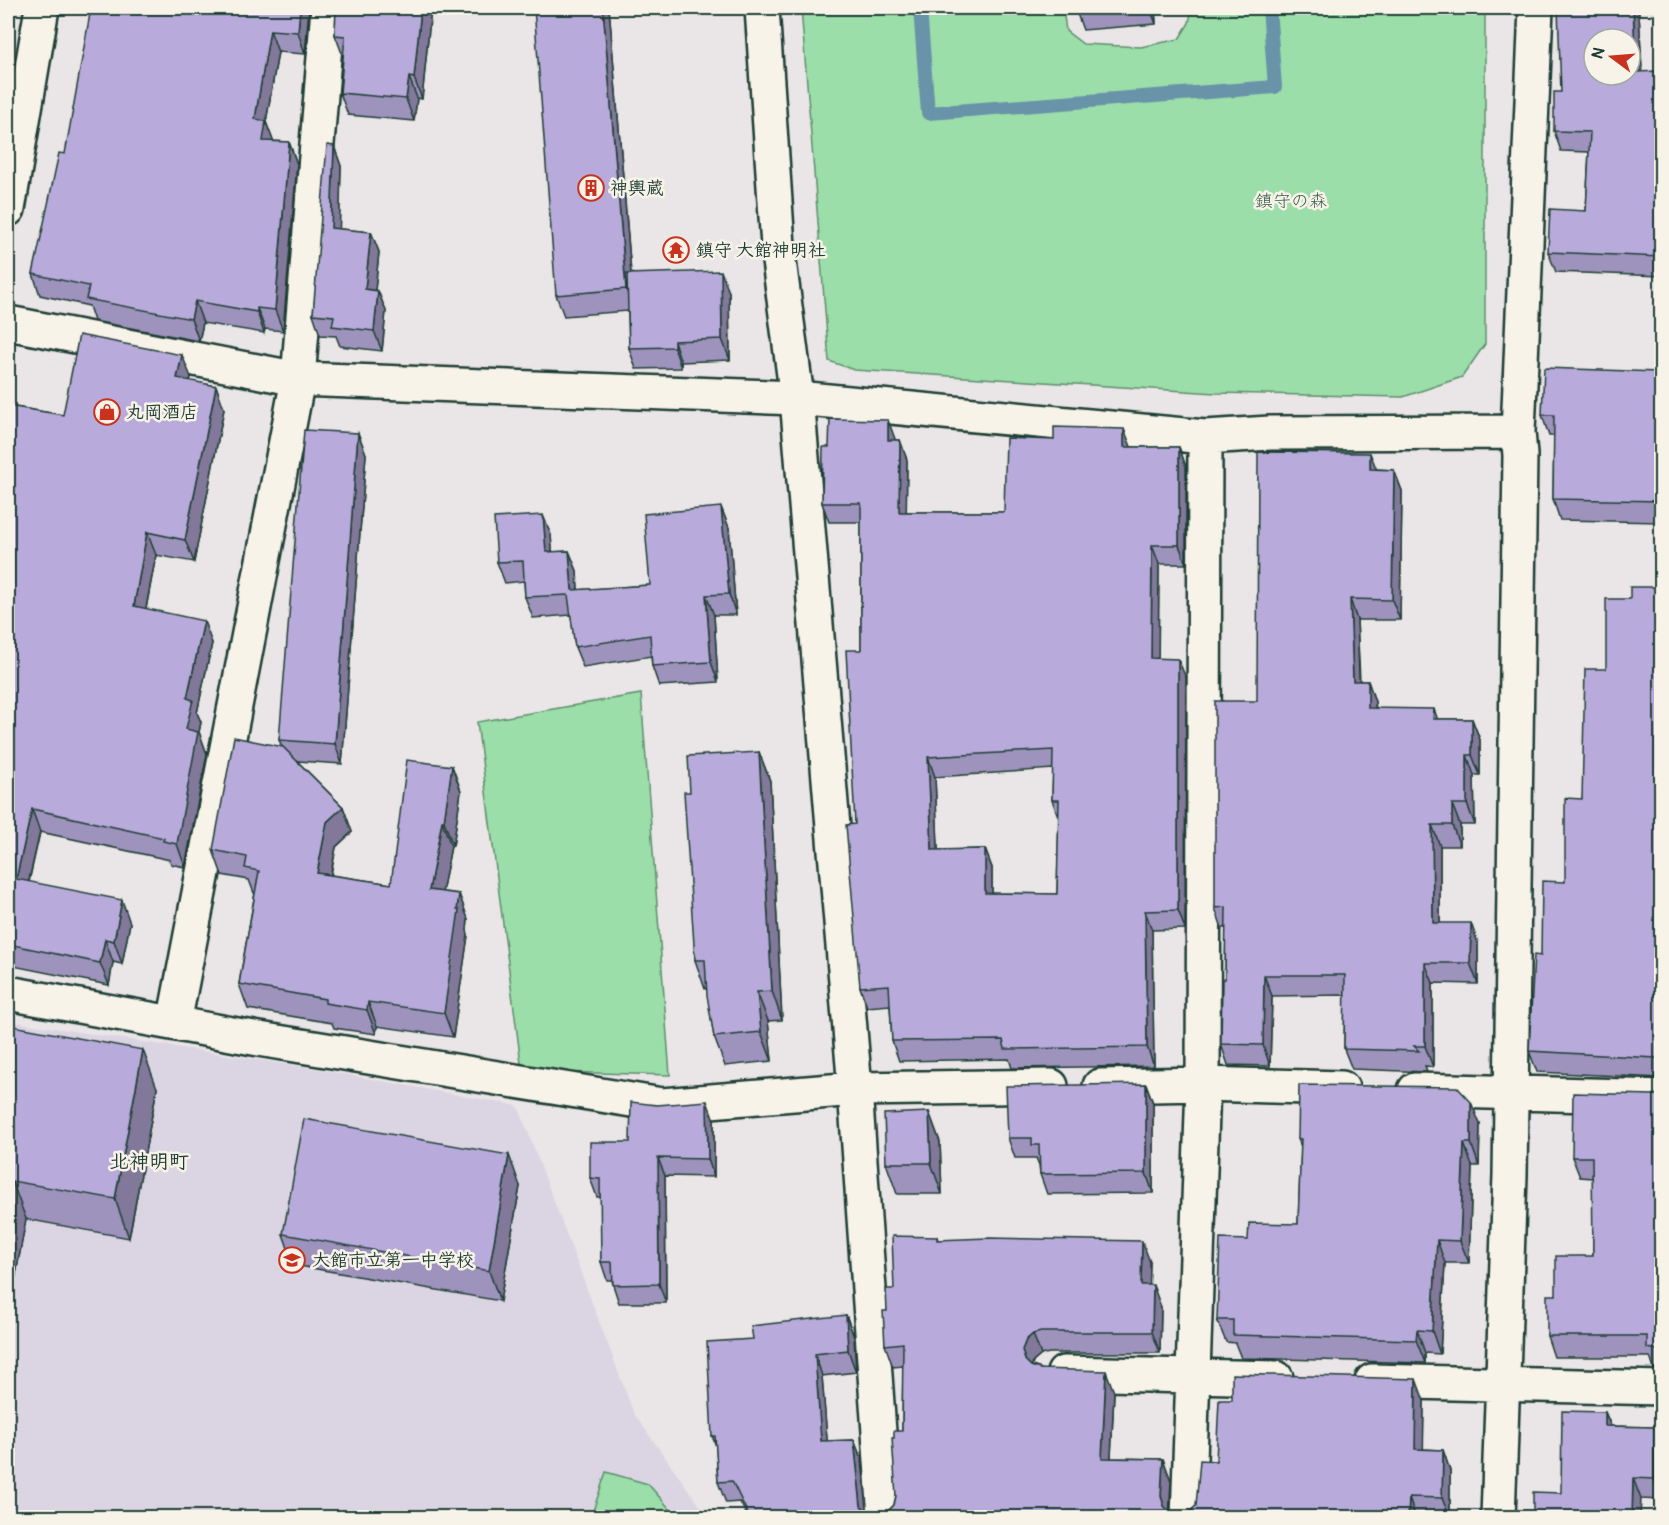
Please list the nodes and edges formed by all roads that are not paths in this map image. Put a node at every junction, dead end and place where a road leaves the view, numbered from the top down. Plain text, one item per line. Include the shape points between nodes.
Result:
1 (42, 8) edge
2 (328, 8) edge
3 (762, 8) edge
4 (1536, 8) edge
5 (8, 209) edge
6 (8, 323) edge
7 (298, 379) junction
8 (797, 398) junction
9 (1518, 432) junction
10 (1205, 437) junction
11 (8, 993) edge
12 (174, 1023) junction
13 (1203, 1084) junction
14 (855, 1089) junction
15 (1511, 1092) junction
16 (1662, 1097) edge
17 (1049, 1372) edge
18 (1193, 1375) junction
19 (1300, 1378) edge
20 (1336, 1380) edge
21 (1503, 1385) junction
22 (1662, 1388) edge
23 (885, 1518) edge
24 (1188, 1518) edge
25 (1498, 1518) edge

1 - 5 street
2 - 7 street
3 - 8 street via 779,261
4 - 9 street
6 - 7 street
7 - 8 street
7 - 12 street
8 - 10 street
8 - 14 street
9 - 10 street
9 - 15 street
10 - 13 street
11 - 12 street
12 - 14 street via 662,1105
13 - 14 street
13 - 15 street
13 - 18 street
14 - 23 street
15 - 16 street
15 - 21 street
17 - 18 street
18 - 19 street
18 - 24 street
20 - 21 street
21 - 22 street
21 - 25 street

